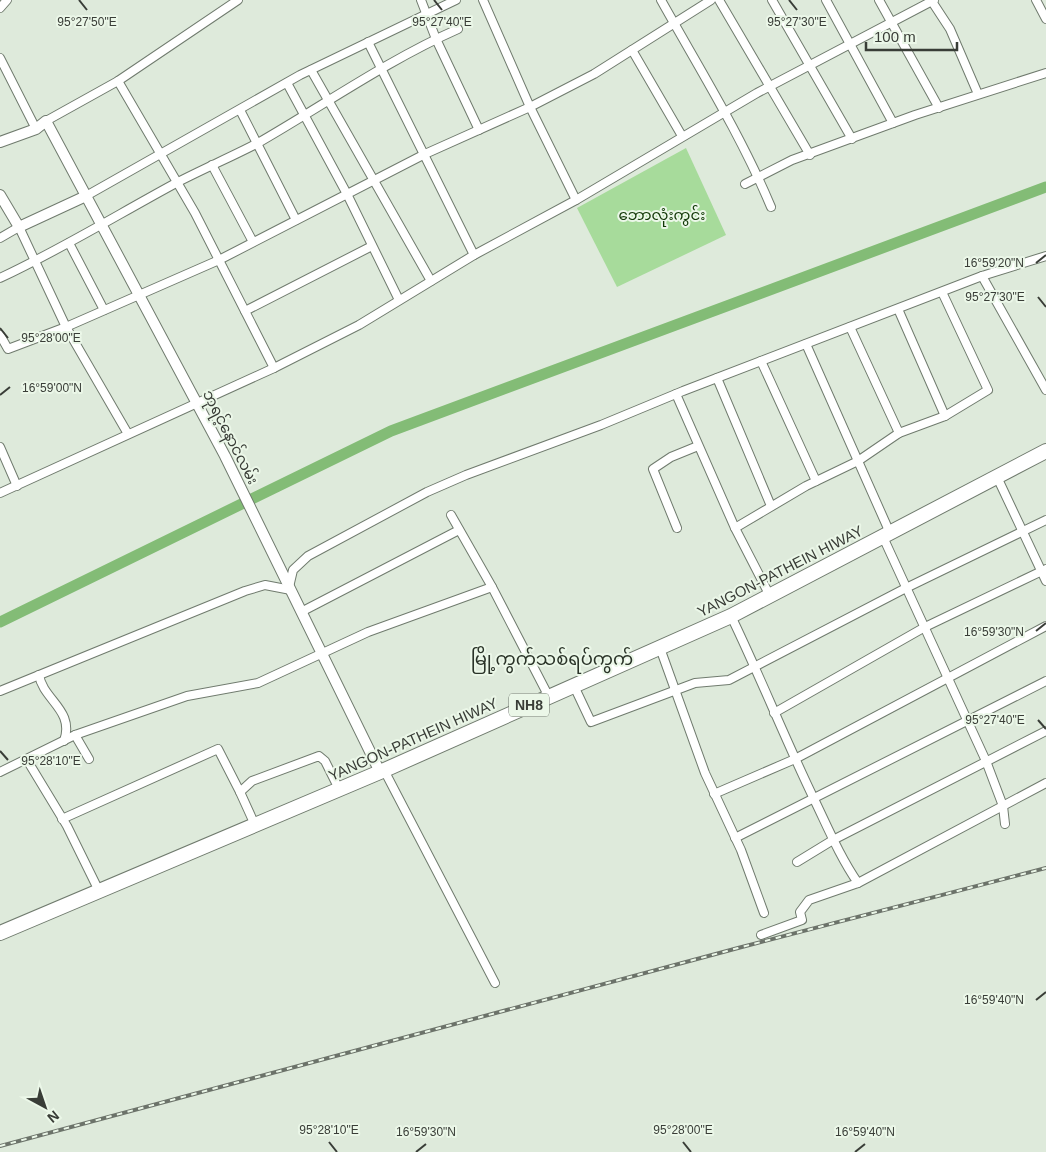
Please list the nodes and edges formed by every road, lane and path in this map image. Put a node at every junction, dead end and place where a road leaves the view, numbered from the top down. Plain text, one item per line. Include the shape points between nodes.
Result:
1 (7, 0) edge
2 (238, 0) edge
3 (421, 0) edge
4 (456, 0) edge
5 (483, 0) edge
6 (661, 0) edge
7 (711, 0) edge
8 (720, 0) edge
9 (772, 0) edge
10 (826, 0) edge
11 (879, 0) edge
12 (932, 0) edge
13 (1036, 0) edge
14 (0, 8) edge
15 (427, 12) junction
16 (1046, 19) edge
17 (892, 22) junction
18 (674, 24) junction
19 (458, 29) dead end
20 (436, 39) junction
21 (368, 42) junction
22 (850, 45) junction
23 (632, 50) junction
24 (0, 58) edge
25 (811, 66) junction
26 (382, 69) junction
27 (312, 70) junction
28 (1046, 73) edge
29 (118, 81) junction
30 (287, 83) junction
31 (771, 86) junction
32 (978, 94) junction
33 (328, 100) junction
34 (530, 107) junction
35 (939, 108) junction
36 (240, 110) junction
37 (724, 112) junction
38 (304, 114) junction
39 (46, 121) junction
40 (893, 123) junction
41 (36, 129) junction
42 (479, 130) junction
43 (682, 136) junction
44 (852, 139) junction
45 (0, 142) edge
46 (258, 143) junction
47 (425, 154) junction
48 (162, 155) junction
49 (810, 155) junction
50 (212, 165) junction
51 (758, 177) junction
52 (374, 179) junction
53 (177, 182) junction
54 (745, 184) dead end
55 (347, 194) junction
56 (0, 195) edge
57 (86, 196) junction
58 (576, 200) junction
59 (770, 207) dead end
60 (296, 220) junction
61 (102, 225) junction
62 (18, 227) junction
63 (0, 238) edge
64 (253, 242) junction
65 (69, 243) junction
66 (372, 246) junction
67 (474, 255) junction
68 (1046, 256) edge
69 (219, 260) junction
70 (35, 262) junction
71 (982, 276) junction
72 (0, 278) edge
73 (431, 281) junction
74 (942, 292) junction
75 (138, 294) junction
76 (399, 300) junction
77 (898, 309) junction
78 (104, 310) junction
79 (245, 311) junction
80 (66, 327) junction
81 (850, 327) junction
82 (0, 335) edge
83 (806, 344) junction
84 (4, 351) edge
85 (761, 361) junction
86 (274, 368) junction
87 (717, 378) junction
88 (1046, 390) edge
89 (676, 394) junction
90 (197, 403) junction
91 (945, 416) junction
92 (899, 433) junction
93 (128, 434) junction
94 (698, 446) junction
95 (0, 447) edge
96 (1046, 451) edge
97 (858, 461) junction
98 (997, 477) junction
99 (816, 481) junction
100 (17, 486) junction
101 (0, 493) edge
102 (771, 506) junction
103 (450, 515) dead end
104 (1046, 520) edge
105 (677, 528) dead end
106 (734, 528) junction
107 (459, 530) junction
108 (1022, 531) junction
109 (887, 535) junction
110 (1044, 570) edge
111 (1046, 581) edge
112 (289, 587) junction
113 (492, 587) junction
114 (906, 588) junction
115 (770, 596) junction
116 (301, 612) junction
117 (731, 616) junction
118 (1046, 626) edge
119 (925, 627) junction
120 (660, 648) junction
121 (321, 654) junction
122 (756, 666) junction
123 (39, 674) junction
124 (949, 675) junction
125 (1046, 680) edge
126 (574, 686) junction
127 (676, 690) junction
128 (0, 691) edge
129 (549, 697) junction
130 (774, 713) junction
131 (969, 721) junction
132 (1046, 731) edge
133 (75, 735) junction
134 (64, 741) junction
135 (89, 759) dead end
136 (795, 759) junction
137 (27, 760) junction
138 (986, 761) junction
139 (382, 771) junction
140 (0, 772) edge
141 (1046, 783) edge
142 (339, 790) junction
143 (240, 792) junction
144 (714, 794) junction
145 (814, 799) junction
146 (1003, 806) junction
147 (62, 819) junction
148 (1005, 824) dead end
149 (255, 825) junction
150 (735, 838) junction
151 (834, 840) junction
152 (797, 862) dead end
153 (858, 883) junction
154 (99, 891) junction
155 (764, 913) dead end
156 (0, 933) edge
157 (761, 935) dead end
158 (495, 983) dead end

1 - 14 street
2 - 29 street
3 - 15 street
4 - 15 street
5 - 34 street
6 - 18 street
7 - 18 street
8 - 31 street
9 - 25 street
10 - 22 street
11 - 17 street
12 - 17 street
12 - 32 street via 950,28
13 - 16 street
15 - 20 street
15 - 21 street
17 - 22 street
17 - 35 street
18 - 23 street
18 - 37 street
19 - 20 street
20 - 26 street
20 - 42 street
21 - 26 street
21 - 27 street
22 - 25 street
22 - 40 street
23 - 34 street
23 - 43 street
24 - 41 street
25 - 31 street
25 - 44 street
26 - 33 street
26 - 47 street
27 - 30 street
27 - 33 street
28 - 32 street
29 - 39 street
29 - 48 street
30 - 36 street
30 - 38 street
31 - 37 street
31 - 49 street
32 - 35 street
33 - 38 street
33 - 52 street
34 - 42 street
34 - 58 street
35 - 40 street
36 - 46 street
36 - 48 street
37 - 43 street
37 - 51 street
38 - 46 street
38 - 55 street
39 - 41 street
39 - 57 street, ဘုရင့်နောင်လမ်း
40 - 44 street
41 - 45 street
42 - 47 street
43 - 58 street
44 - 49 street
46 - 50 street
46 - 60 street
47 - 52 street
47 - 67 street
48 - 53 street
48 - 57 street
49 - 51 street
50 - 53 street
50 - 64 street
51 - 54 street
51 - 59 street
52 - 55 street
52 - 73 street
53 - 61 street
53 - 69 street
55 - 60 street
55 - 66 street
56 - 62 street
57 - 61 street, ဘုရင့်နောင်လမ်း
57 - 62 street
58 - 67 street
60 - 64 street
61 - 65 street
61 - 75 street, ဘုရင့်နောင်လမ်း
62 - 63 street
62 - 70 street
64 - 69 street
65 - 70 street
65 - 78 street
66 - 76 street
66 - 79 street
67 - 73 street
68 - 71 street
69 - 75 street
69 - 79 street
70 - 72 street
70 - 80 street
71 - 74 street
71 - 88 street
73 - 76 street
74 - 77 street
74 - 91 street via 988,390
75 - 78 street
75 - 90 street, ဘုရင့်နောင်လမ်း
76 - 86 street
77 - 81 street
77 - 91 street
78 - 80 street
79 - 86 street
80 - 84 street
80 - 93 street
81 - 83 street
81 - 92 street
82 - 84 street
83 - 85 street
83 - 97 street
85 - 87 street
85 - 99 street
86 - 90 street
87 - 89 street
87 - 102 street
89 - 94 street
89 - 112 street via 427,492 308,556 293,570
90 - 93 street
90 - 112 street, ဘုရင့်နောင်လမ်း
91 - 92 street
92 - 97 street
93 - 100 street
94 - 105 street via 653,469
94 - 106 street
95 - 100 street
96 - 98 highway, YANGON-PATHEIN HIWAY / NH8
97 - 99 street
97 - 109 street
98 - 108 street
98 - 109 highway, YANGON-PATHEIN HIWAY / NH8
99 - 102 street
100 - 101 street
102 - 106 street
103 - 107 street
104 - 108 street
106 - 115 street
107 - 113 street
107 - 116 street
108 - 110 street
108 - 114 street
109 - 114 street
109 - 115 highway, YANGON-PATHEIN HIWAY / NH8
110 - 111 street
110 - 119 street
112 - 116 street, ဘုရင့်နောင်လမ်း
112 - 123 street via 265,585 245,591
113 - 121 street via 368,632
113 - 129 street
114 - 119 street
114 - 122 street
115 - 117 highway, YANGON-PATHEIN HIWAY / NH8
116 - 121 street, ဘုရင့်နောင်လမ်း
117 - 120 highway, YANGON-PATHEIN HIWAY / NH8
117 - 122 street
118 - 124 street
119 - 124 street
119 - 130 street
120 - 126 highway, YANGON-PATHEIN HIWAY / NH8
120 - 127 street
121 - 133 street via 258,682 187,696
121 - 139 street, ဘုရင့်နောင်လမ်း
122 - 127 street via 729,680 694,683
122 - 130 street
123 - 128 street
123 - 134 street via 68,726
124 - 131 street
124 - 136 street
125 - 131 street
126 - 127 street via 591,722
126 - 129 highway, YANGON-PATHEIN HIWAY / NH8
127 - 144 street
129 - 139 highway, YANGON-PATHEIN HIWAY / NH8
130 - 136 street
131 - 138 street
131 - 145 street
132 - 138 street
133 - 134 street
133 - 135 street
134 - 137 street
136 - 144 street
136 - 145 street
137 - 140 street
137 - 147 street
138 - 146 street
138 - 151 street
139 - 142 highway, YANGON-PATHEIN HIWAY / NH8
139 - 158 street
141 - 146 street
142 - 143 street via 325,761 319,756 252,780
142 - 149 highway, YANGON-PATHEIN HIWAY / NH8
143 - 147 street via 218,749
143 - 149 street
144 - 150 street
145 - 150 street
145 - 151 street
146 - 148 street
146 - 153 street
147 - 154 street
149 - 154 highway, YANGON-PATHEIN HIWAY / NH8
150 - 155 street
151 - 152 street
151 - 153 street
153 - 157 street via 809,900 800,912 802,920
154 - 156 highway, YANGON-PATHEIN HIWAY / NH8

